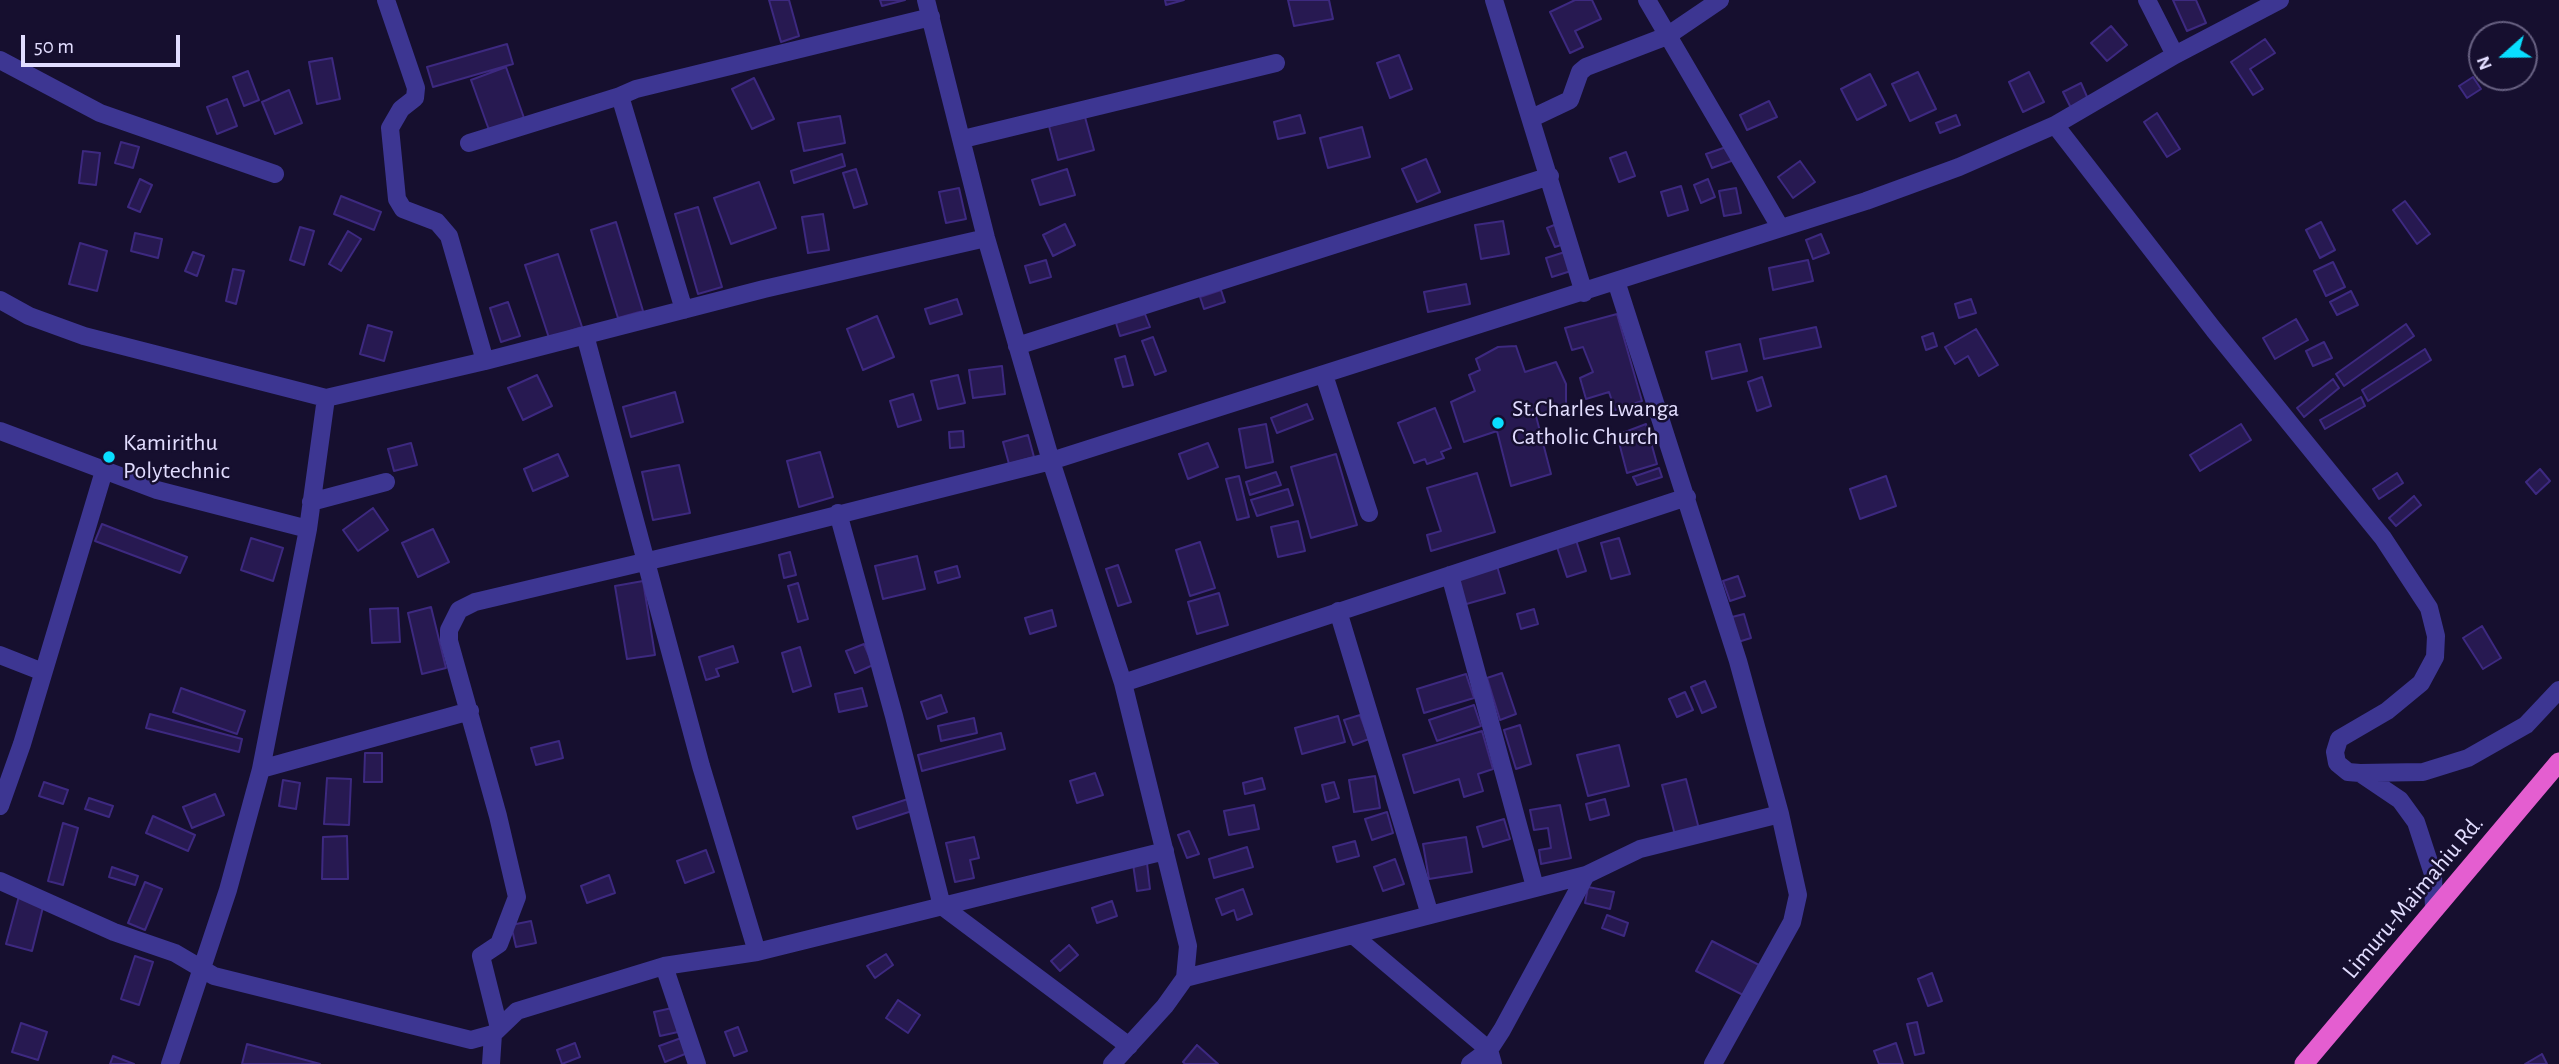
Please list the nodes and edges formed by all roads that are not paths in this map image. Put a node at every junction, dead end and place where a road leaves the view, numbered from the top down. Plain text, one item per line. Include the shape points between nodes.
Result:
1 (386, 0) edge
2 (1494, 0) edge
3 (1647, 0) edge
4 (1720, 0) edge
5 (2147, 0) edge
6 (2280, 0) edge
7 (928, 9) edge
8 (1667, 36) junction
9 (2175, 55) junction
10 (0, 60) edge
11 (1276, 63) dead end
12 (620, 96) junction
13 (1532, 118) junction
14 (2055, 125) junction
15 (963, 139) junction
16 (469, 143) dead end
17 (275, 174) dead end
18 (1550, 176) junction
19 (1780, 227) junction
20 (986, 238) junction
21 (1616, 281) junction
22 (1584, 293) junction
23 (0, 300) edge
24 (684, 310) junction
25 (585, 335) junction
26 (1017, 346) junction
27 (485, 361) junction
28 (1324, 375) junction
29 (326, 398) junction
30 (0, 431) edge
31 (1051, 461) junction
32 (104, 471) junction
33 (386, 482) dead end
34 (1687, 497) junction
35 (312, 502) junction
36 (838, 513) junction
37 (1368, 513) dead end
38 (308, 529) junction
39 (646, 560) junction
40 (1450, 575) junction
41 (1338, 611) junction
42 (0, 655) edge
43 (43, 672) junction
44 (1123, 683) junction
45 (2559, 690) edge
46 (470, 711) junction
47 (2559, 762) edge
48 (261, 769) junction
49 (2360, 773) junction
50 (0, 806) edge
51 (1780, 814) junction
52 (1165, 850) junction
53 (1586, 874) junction
54 (0, 881) edge
55 (1535, 887) junction
56 (942, 906) junction
57 (2434, 910) junction
58 (1430, 915) junction
59 (1353, 935) junction
60 (757, 952) junction
61 (664, 967) junction
62 (202, 971) junction
63 (1185, 978) junction
64 (496, 1031) junction
65 (1129, 1046) junction
66 (1491, 1057) edge
67 (170, 1064) edge
68 (491, 1064) edge
69 (697, 1064) edge
70 (1112, 1064) edge
71 (1470, 1064) edge
72 (1713, 1064) edge
73 (2304, 1064) edge

1 - 27 street via 416,88 415,98 401,109 390,128 397,200 403,209 437,222 449,236
2 - 13 street
3 - 8 street
4 - 8 street
5 - 9 street
6 - 9 street
7 - 12 street
7 - 15 street
8 - 13 street via 1586,68 1580,72 1570,100
8 - 19 street
9 - 14 street
10 - 17 street via 100,113
11 - 15 street
12 - 16 street
12 - 24 street
13 - 18 street
14 - 19 street via 1948,171
14 - 49 street via 2383,538 2429,608 2436,636 2435,657 2421,683 2386,711 2339,738 2337,763 2348,772
15 - 20 street
18 - 22 street
18 - 26 street
19 - 21 street
20 - 24 street
20 - 26 street
21 - 22 street
21 - 34 street
22 - 28 street
23 - 29 street via 83,336
24 - 25 street
25 - 27 street
25 - 39 street
26 - 31 street
27 - 29 street
28 - 31 street
28 - 37 street
29 - 35 street
30 - 32 street
31 - 36 street
31 - 44 street
32 - 38 street via 157,490
32 - 43 street
33 - 35 street
34 - 40 street
34 - 51 street
35 - 38 street
36 - 39 street
36 - 56 street
38 - 48 street
39 - 46 street via 475,601 459,610 449,630 449,642
39 - 60 street
40 - 41 street
40 - 55 street
41 - 44 street
41 - 58 street
42 - 43 street
43 - 50 street
44 - 52 street
45 - 49 street via 2526,725 2468,758 2423,772
46 - 48 street
46 - 64 street via 517,897 499,944 481,956
47 - 57 highway, Limuru-Maimahiu Rd.
48 - 62 street
49 - 57 street via 2400,800 2416,822 2433,874
51 - 53 street via 1640,849
51 - 72 street via 1797,908
52 - 56 street
52 - 63 street via 1188,946
53 - 55 street
53 - 66 street
54 - 62 street via 114,932 175,953
55 - 58 street
56 - 60 street
56 - 65 street
57 - 73 highway, Limuru-Maimahiu Rd.
58 - 59 street
59 - 63 street
59 - 66 street
60 - 61 street
61 - 64 street via 517,1011
61 - 69 street
62 - 64 street via 459,1039 471,1040
62 - 67 street
63 - 65 street
64 - 68 street
65 - 70 street
66 - 71 street

